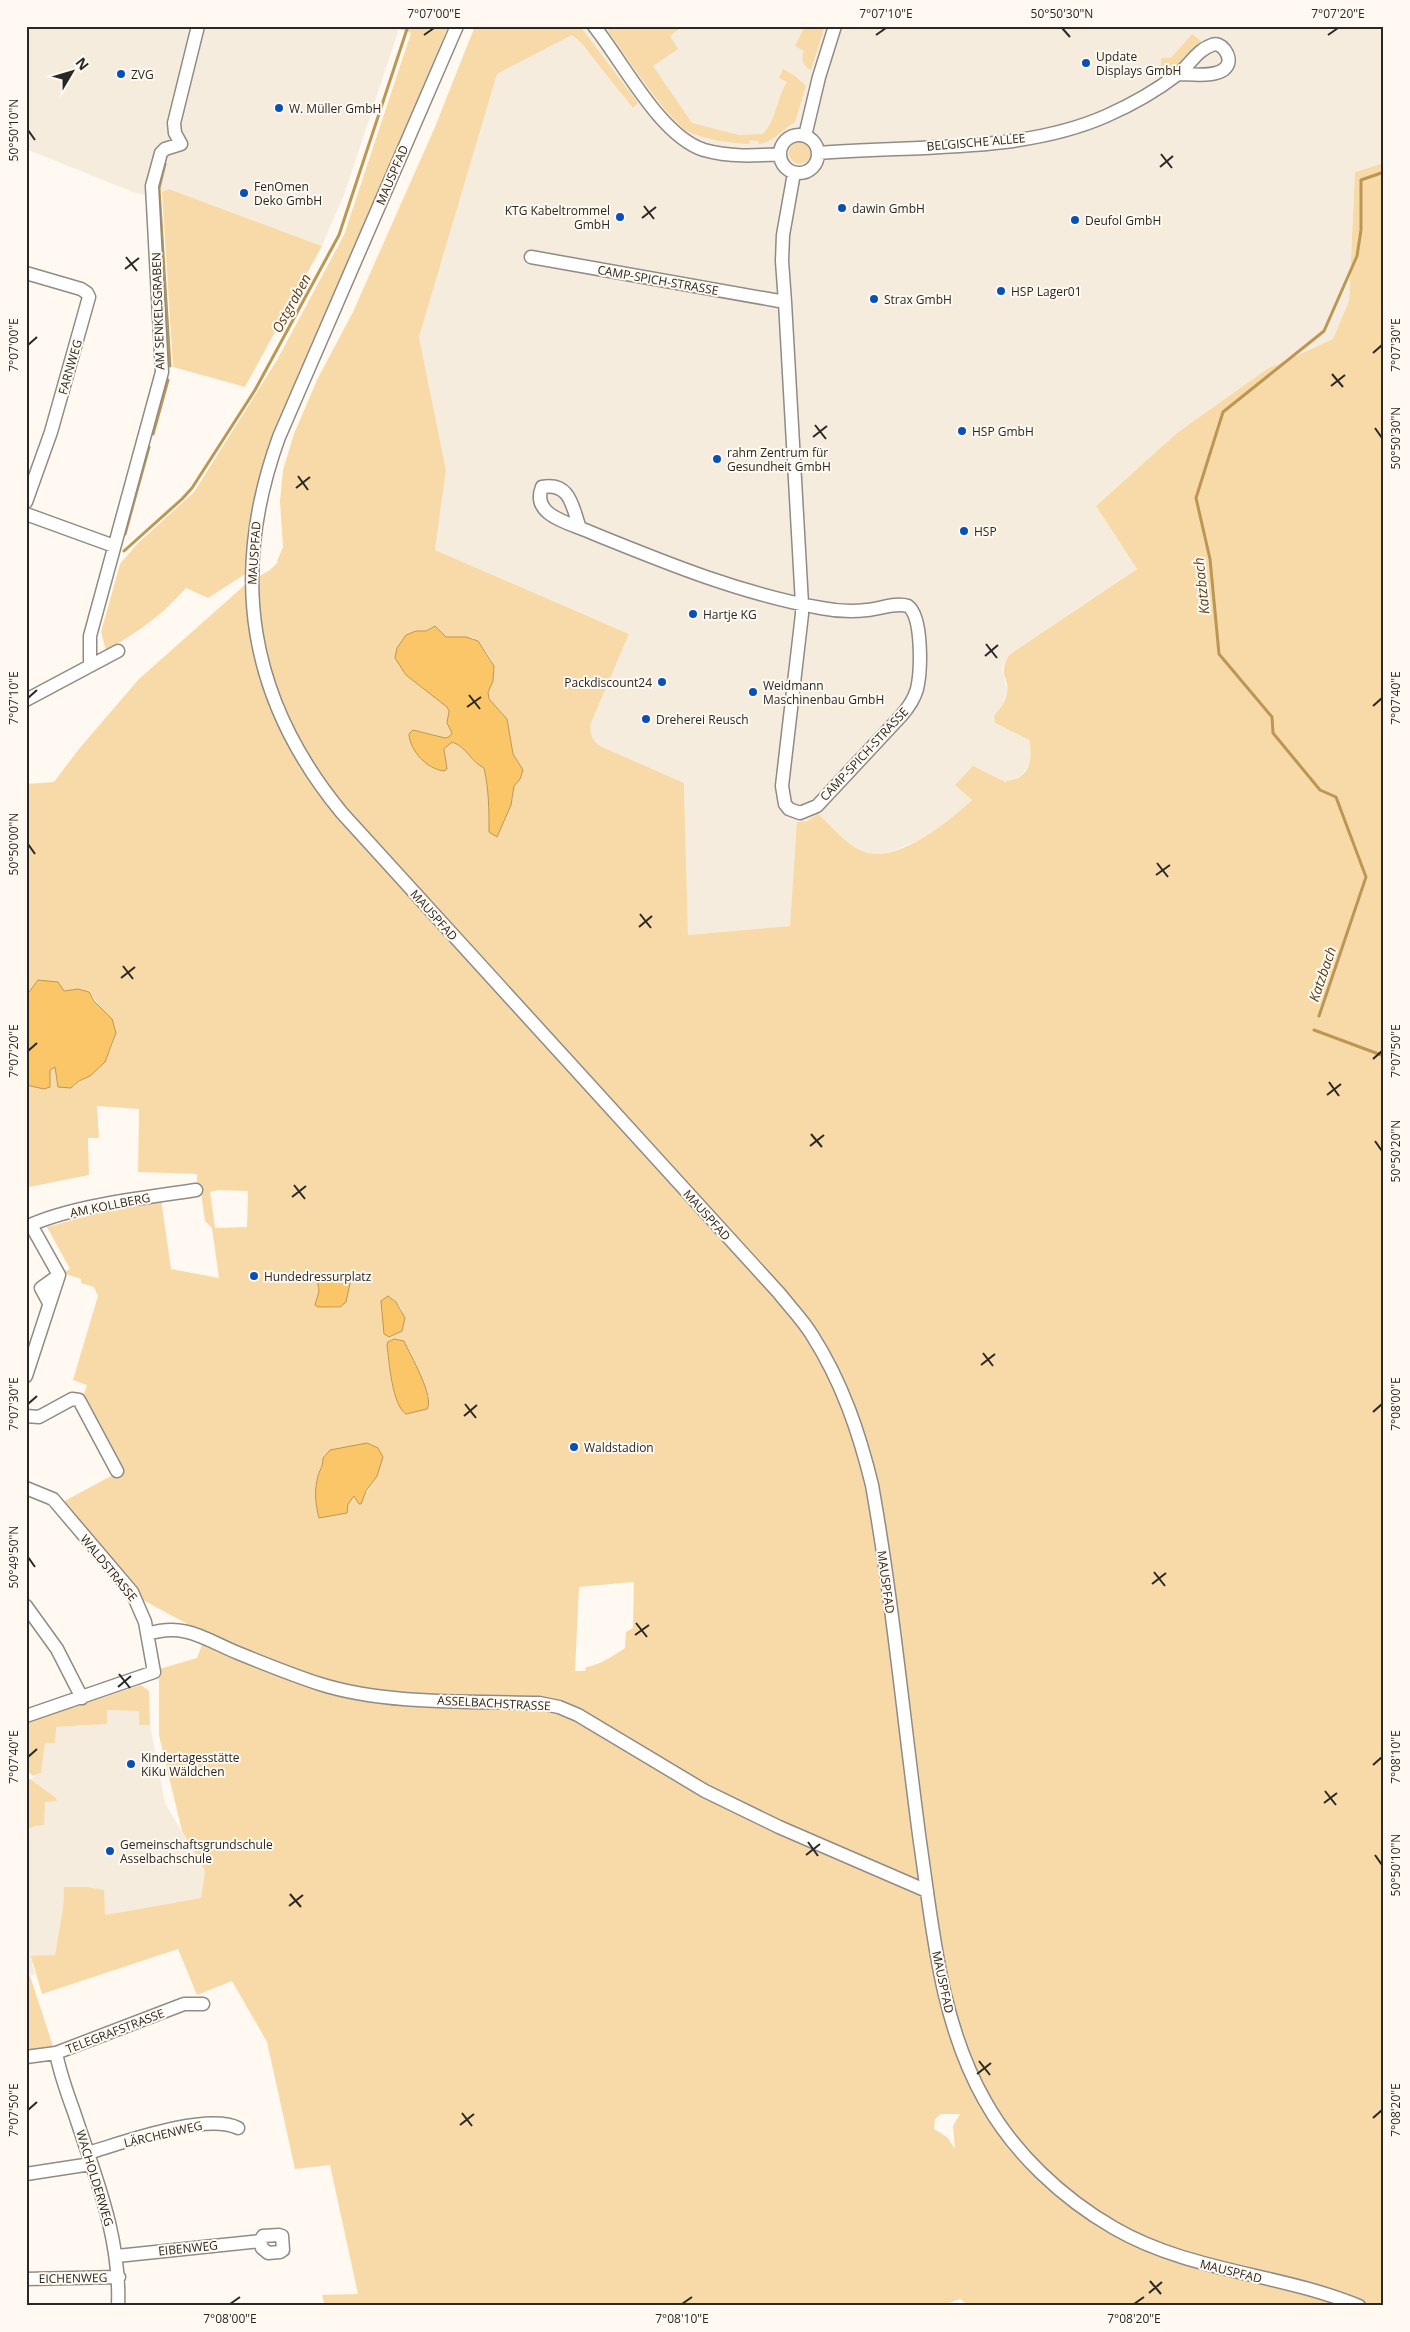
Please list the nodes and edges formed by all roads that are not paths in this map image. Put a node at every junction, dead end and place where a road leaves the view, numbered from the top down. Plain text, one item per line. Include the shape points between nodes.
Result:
1 (198, 26) edge
2 (457, 26) edge
3 (594, 26) edge
4 (835, 26) edge
5 (1179, 74) dead end
6 (805, 136) junction
7 (818, 153) junction
8 (780, 154) junction
9 (794, 173) junction
10 (531, 257) dead end
11 (26, 273) edge
12 (785, 302) junction
13 (26, 502) edge
14 (26, 514) edge
15 (580, 528) dead end
16 (114, 546) junction
17 (802, 604) junction
18 (118, 651) dead end
19 (90, 666) junction
20 (26, 700) edge
21 (196, 1190) dead end
22 (29, 1226) edge
23 (26, 1376) edge
24 (26, 1416) edge
25 (117, 1471) dead end
26 (26, 1488) edge
27 (26, 1606) edge
28 (148, 1634) junction
29 (82, 1698) junction
30 (26, 1716) edge
31 (927, 1891) junction
32 (203, 2004) dead end
33 (56, 2053) junction
34 (26, 2057) edge
35 (238, 2128) dead end
36 (89, 2158) junction
37 (26, 2174) edge
38 (260, 2241) dead end
39 (117, 2256) junction
40 (119, 2277) junction
41 (26, 2279) edge
42 (118, 2306) edge
43 (1359, 2306) edge

1 - 16 street, AM SENKELSGRABEN via 174,124 181,144 170,146 161,153 152,186 162,372
2 - 31 street, MAUSPFAD via 279,436 259,502 251,575 254,622 269,687 287,732 317,781 370,845 779,1293 812,1334 836,1377 858,1432 872,1485
3 - 8 street via 679,137 717,153 743,156
4 - 6 street
5 - 7 street, BELGISCHE ALLEE via 1118,111 1062,132 991,143
6 - 7 street via 814,142
6 - 8 street via 788,138
7 - 9 street via 813,167 804,173
8 - 9 street via 784,166
9 - 12 street, CAMP-SPICH-STRASSE via 783,242
10 - 12 street, CAMP-SPICH-STRASSE
11 - 13 street, FARNWEG via 80,289 89,297 51,432
12 - 17 street, CAMP-SPICH-STRASSE
14 - 16 street
15 - 17 street, CAMP-SPICH-STRASSE via 669,565 739,589
16 - 19 street, AM SENKELSGRABEN via 90,636
17 - 17 street, CAMP-SPICH-STRASSE via 851,611 895,604 908,606 917,617 920,668 916,690 905,712 817,806 800,813 785,804 782,786
18 - 19 street
19 - 20 street
21 - 22 street, AM KOLLBERG via 102,1205
22 - 23 street via 59,1275 40,1288 49,1303
24 - 25 street via 39,1417 72,1399 79,1400
26 - 28 street, WALDSTRASSE via 52,1500 132,1592
27 - 29 street via 57,1649
28 - 29 street, WALDSTRASSE via 154,1672
28 - 31 street, ASSELBACHSTRASSE via 169,1630 196,1633 307,1680 345,1690 395,1697 539,1703 559,1707 578,1715 705,1791 796,1835
29 - 30 street
31 - 43 street, MAUSPFAD via 946,2006 964,2059 997,2121 1043,2174 1098,2218 1155,2248
32 - 33 street, TELEGRAFSTRASSE via 184,2004
33 - 34 street, TELEGRAFSTRASSE
33 - 36 street, WACHOLDERWEG
35 - 36 street, LÄRCHENWEG via 202,2124 142,2137
36 - 37 street, LÄRCHENWEG
36 - 39 street, WACHOLDERWEG
38 - 39 street, EIBENWEG
39 - 40 street, WACHOLDERWEG
40 - 41 street, EICHENWEG
40 - 42 street, WACHOLDERWEG

